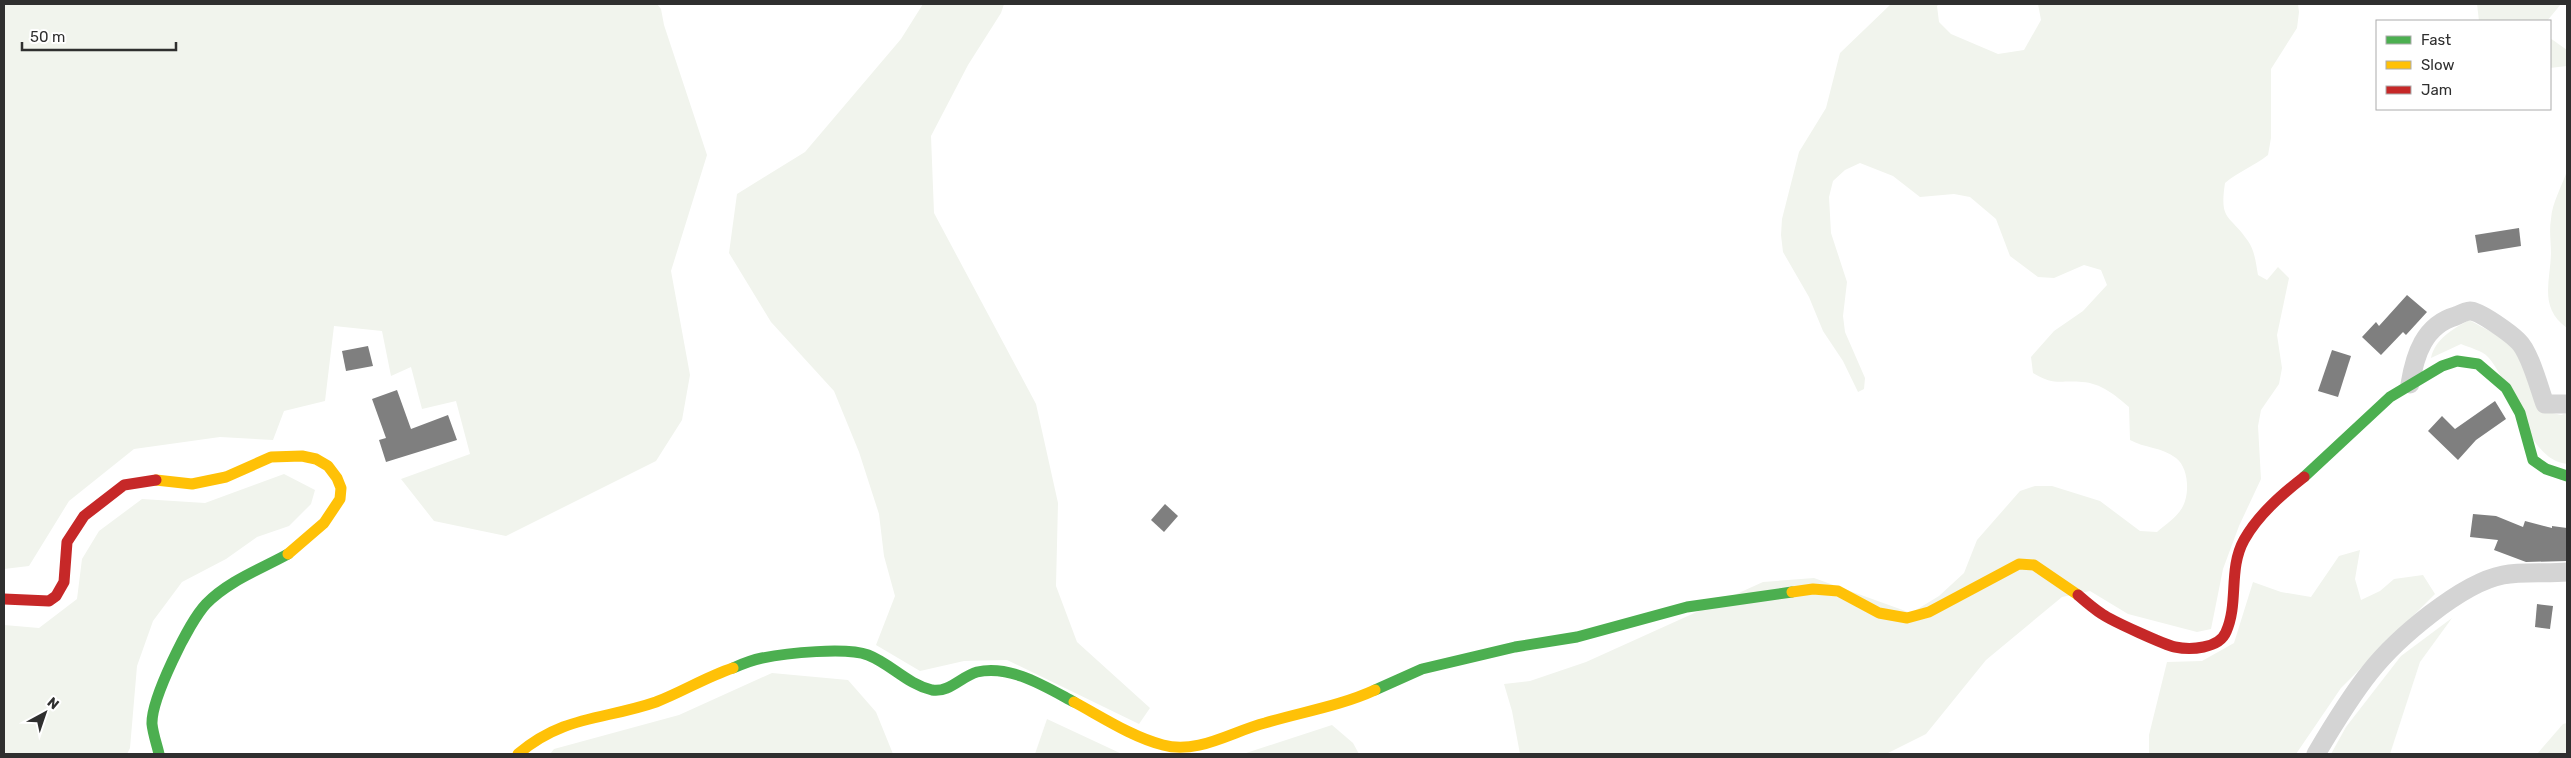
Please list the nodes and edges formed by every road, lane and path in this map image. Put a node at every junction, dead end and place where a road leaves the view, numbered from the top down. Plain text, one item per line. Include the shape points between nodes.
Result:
1 (2410, 384) junction
2 (2567, 404) edge
3 (2567, 476) edge
4 (2567, 572) edge
5 (4, 599) edge
6 (159, 754) edge
7 (518, 754) edge
8 (2316, 754) edge

1 - 2 street via 2415,358 2425,337 2448,318 2471,311 2485,316 2520,342 2545,404
1 - 3 street via 2456,361 2478,364 2506,388 2520,413 2533,460 2546,469
1 - 7 street via 2390,397 2271,505 2244,540 2234,567 2234,597 2226,633 2220,641 2205,647 2174,647 2104,615 2034,565 2019,564 1929,612 1907,618 1879,613 1838,591 1813,589 1687,607 1577,638 1516,647 1422,669 1333,706 1264,723 1189,747 1164,746 1143,738 1038,683 1004,671 977,672 945,689 933,690 910,681 868,654 839,651 761,658 655,702 554,729
4 - 8 street via 2503,575 2481,581 2452,598 2388,652 2370,672
5 - 6 street via 49,601 56,596 64,582 67,542 74,529 84,516 124,485 152,480 192,484 226,476 271,457 302,456 328,466 339,483 340,499 324,523 291,552 224,589 192,621 165,677 152,723

